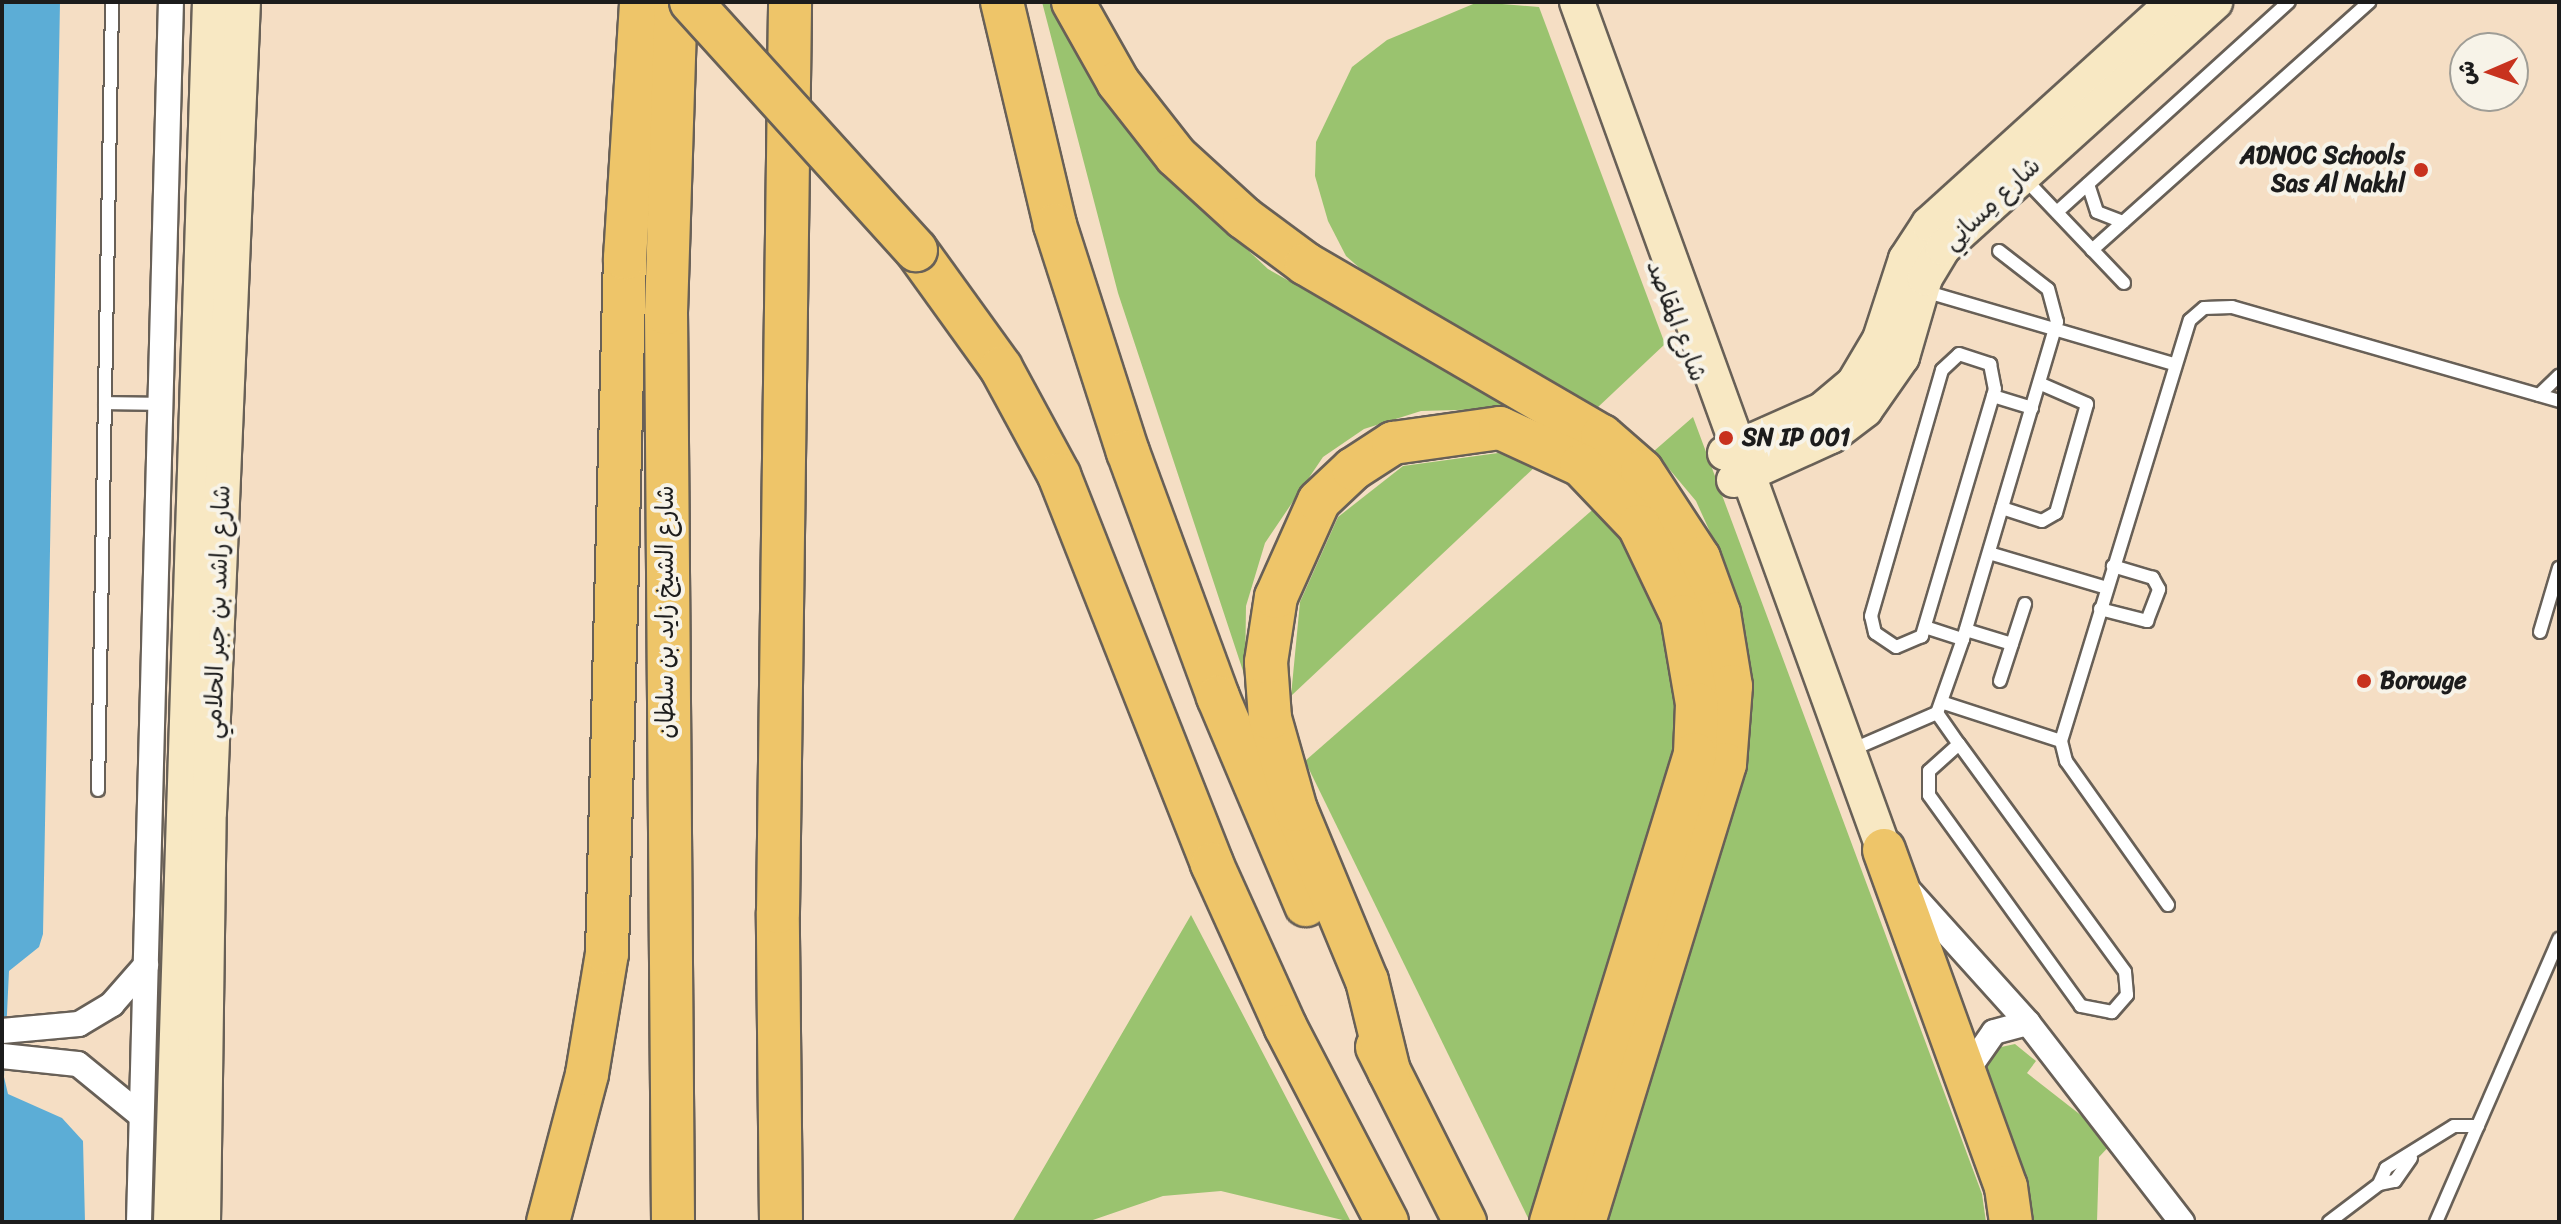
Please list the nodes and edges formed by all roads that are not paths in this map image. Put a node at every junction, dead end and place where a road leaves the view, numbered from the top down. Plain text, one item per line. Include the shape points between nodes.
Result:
1 (112, 2) edge
2 (171, 2) edge
3 (199, 2) edge
4 (210, 2) edge
5 (243, 2) edge
6 (641, 2) edge
7 (676, 2) edge
8 (691, 2) edge
9 (790, 2) edge
10 (1002, 2) edge
11 (1073, 2) edge
12 (1555, 2) edge
13 (1577, 2) edge
14 (2215, 2) edge
15 (2289, 2) edge
16 (2369, 2) edge
17 (2178, 11) edge
18 (208, 38) junction
19 (2012, 166) junction
20 (2088, 184) junction
21 (2057, 212) junction
22 (2123, 222) junction
23 (1654, 239) junction
24 (2092, 250) junction
25 (1999, 251) dead end
26 (2124, 283) dead end
27 (1920, 290) junction
28 (2055, 329) junction
29 (2174, 364) junction
30 (2559, 376) edge
31 (2039, 383) junction
32 (2539, 395) junction
33 (1993, 396) junction
34 (2559, 401) edge
35 (105, 403) junction
36 (162, 404) junction
37 (2032, 408) junction
38 (1560, 432) junction
39 (1737, 463) junction
40 (1628, 482) junction
41 (2002, 508) junction
42 (1989, 553) junction
43 (2113, 566) junction
44 (2559, 568) edge
45 (2107, 588) junction
46 (2025, 604) dead end
47 (2100, 609) junction
48 (1925, 627) junction
49 (2540, 632) dead end
50 (1964, 635) junction
51 (2012, 644) junction
52 (2000, 681) dead end
53 (1940, 708) junction
54 (2061, 741) junction
55 (1959, 744) junction
56 (1846, 752) junction
57 (98, 790) dead end
58 (1283, 819) junction
59 (1884, 850) junction
60 (2168, 905) dead end
61 (2559, 939) edge
62 (146, 965) junction
63 (2028, 1023) junction
64 (2, 1031) edge
65 (2, 1056) edge
66 (1963, 1076) junction
67 (139, 1114) junction
68 (2478, 1126) junction
69 (1430, 1154) junction
70 (139, 1222) edge
71 (171, 1222) edge
72 (203, 1222) edge
73 (548, 1222) edge
74 (673, 1222) edge
75 (781, 1222) edge
76 (1387, 1222) edge
77 (1465, 1222) edge
78 (1487, 1222) edge
79 (1551, 1222) edge
80 (1584, 1222) edge
81 (2011, 1222) edge
82 (2182, 1222) edge
83 (2329, 1222) edge
84 (2436, 1222) edge

1 - 35 lane
2 - 36 street
3 - 18 main road
4 - 18 main road, شارع راشد بن جبر الحلامي
5 - 72 main road, شارع راشد بن جبر الحلامي via 208,828
6 - 73 highway via 625,258 607,953 587,1074
7 - 74 highway, شارع الشيخ زايد بن سلطان via 666,313
8 - 76 highway, bridge via 916,250 1001,368 1059,475 1212,864 1285,1026
9 - 75 highway via 778,896
10 - 58 highway via 1055,225 1218,697
11 - 38 highway via 1118,82 1176,156 1244,218
12 - 23 main road, شارع المقاصد
13 - 23 main road, شارع المقاصد
14 - 17 main road, شارع مِسانِي
15 - 20 lane
16 - 22 lane
17 - 19 main road, شارع مِسانِي
18 - 71 main road, شارع راشد بن جبر الحلامي
19 - 21 lane
19 - 27 main road, شارع مِسانِي via 1943,248
19 - 39 main road, شارع مِسانِي via 1916,241 1880,339 1854,383 1822,410
20 - 21 lane
20 - 22 lane via 2097,212
21 - 24 lane
22 - 24 lane
23 - 39 main road, شارع المقاصد
24 - 26 lane
25 - 28 lane via 2048,289 2057,306
27 - 28 lane
27 - 39 main road, شارع مِسانِي via 1902,357 1865,410 1831,436
28 - 29 lane
28 - 31 lane
29 - 32 lane via 2190,320 2222,305
29 - 43 lane
30 - 32 lane
31 - 37 lane
31 - 41 lane via 2087,404 2065,483 2051,520
32 - 34 lane
33 - 37 lane
33 - 48 lane
33 - 48 lane via 1994,372 1984,358 1959,354 1942,370 1871,616 1875,633 1896,647 1917,641
35 - 36 lane
35 - 57 lane
36 - 62 street
37 - 41 lane
38 - 40 highway
38 - 58 highway via 1443,431 1393,443 1353,469 1319,501 1292,550 1266,662
39 - 56 main road, شارع المقاصد via 1785,622 1801,633
40 - 79 highway via 1639,526 1682,616 1694,656 1695,754
40 - 80 highway via 1699,558 1719,613 1731,686 1725,764
41 - 42 lane
42 - 45 lane
42 - 50 lane
43 - 45 lane
43 - 47 lane via 2153,578 2159,589 2147,621
44 - 49 lane
45 - 47 lane
46 - 51 lane
47 - 54 lane
48 - 50 lane
50 - 51 lane
50 - 53 lane
51 - 52 lane
53 - 54 lane
53 - 55 lane
53 - 56 lane
54 - 60 lane via 2066,761
55 - 55 lane via 2125,972 2127,995 2112,1012 2081,1006 1929,795 1929,771
56 - 59 main road, شارع المقاصد
58 - 69 highway via 1389,1071
59 - 63 street via 1925,910
59 - 66 highway
61 - 68 lane
62 - 64 street via 112,1004 79,1024
62 - 67 street
63 - 66 street via 1979,1044
63 - 82 street
65 - 67 street via 43,1056 98,1076
66 - 81 highway via 2006,1187
67 - 70 street
68 - 83 lane via 2454,1126 2411,1158 2406,1173 2379,1184
68 - 84 lane
69 - 77 highway
69 - 78 highway

